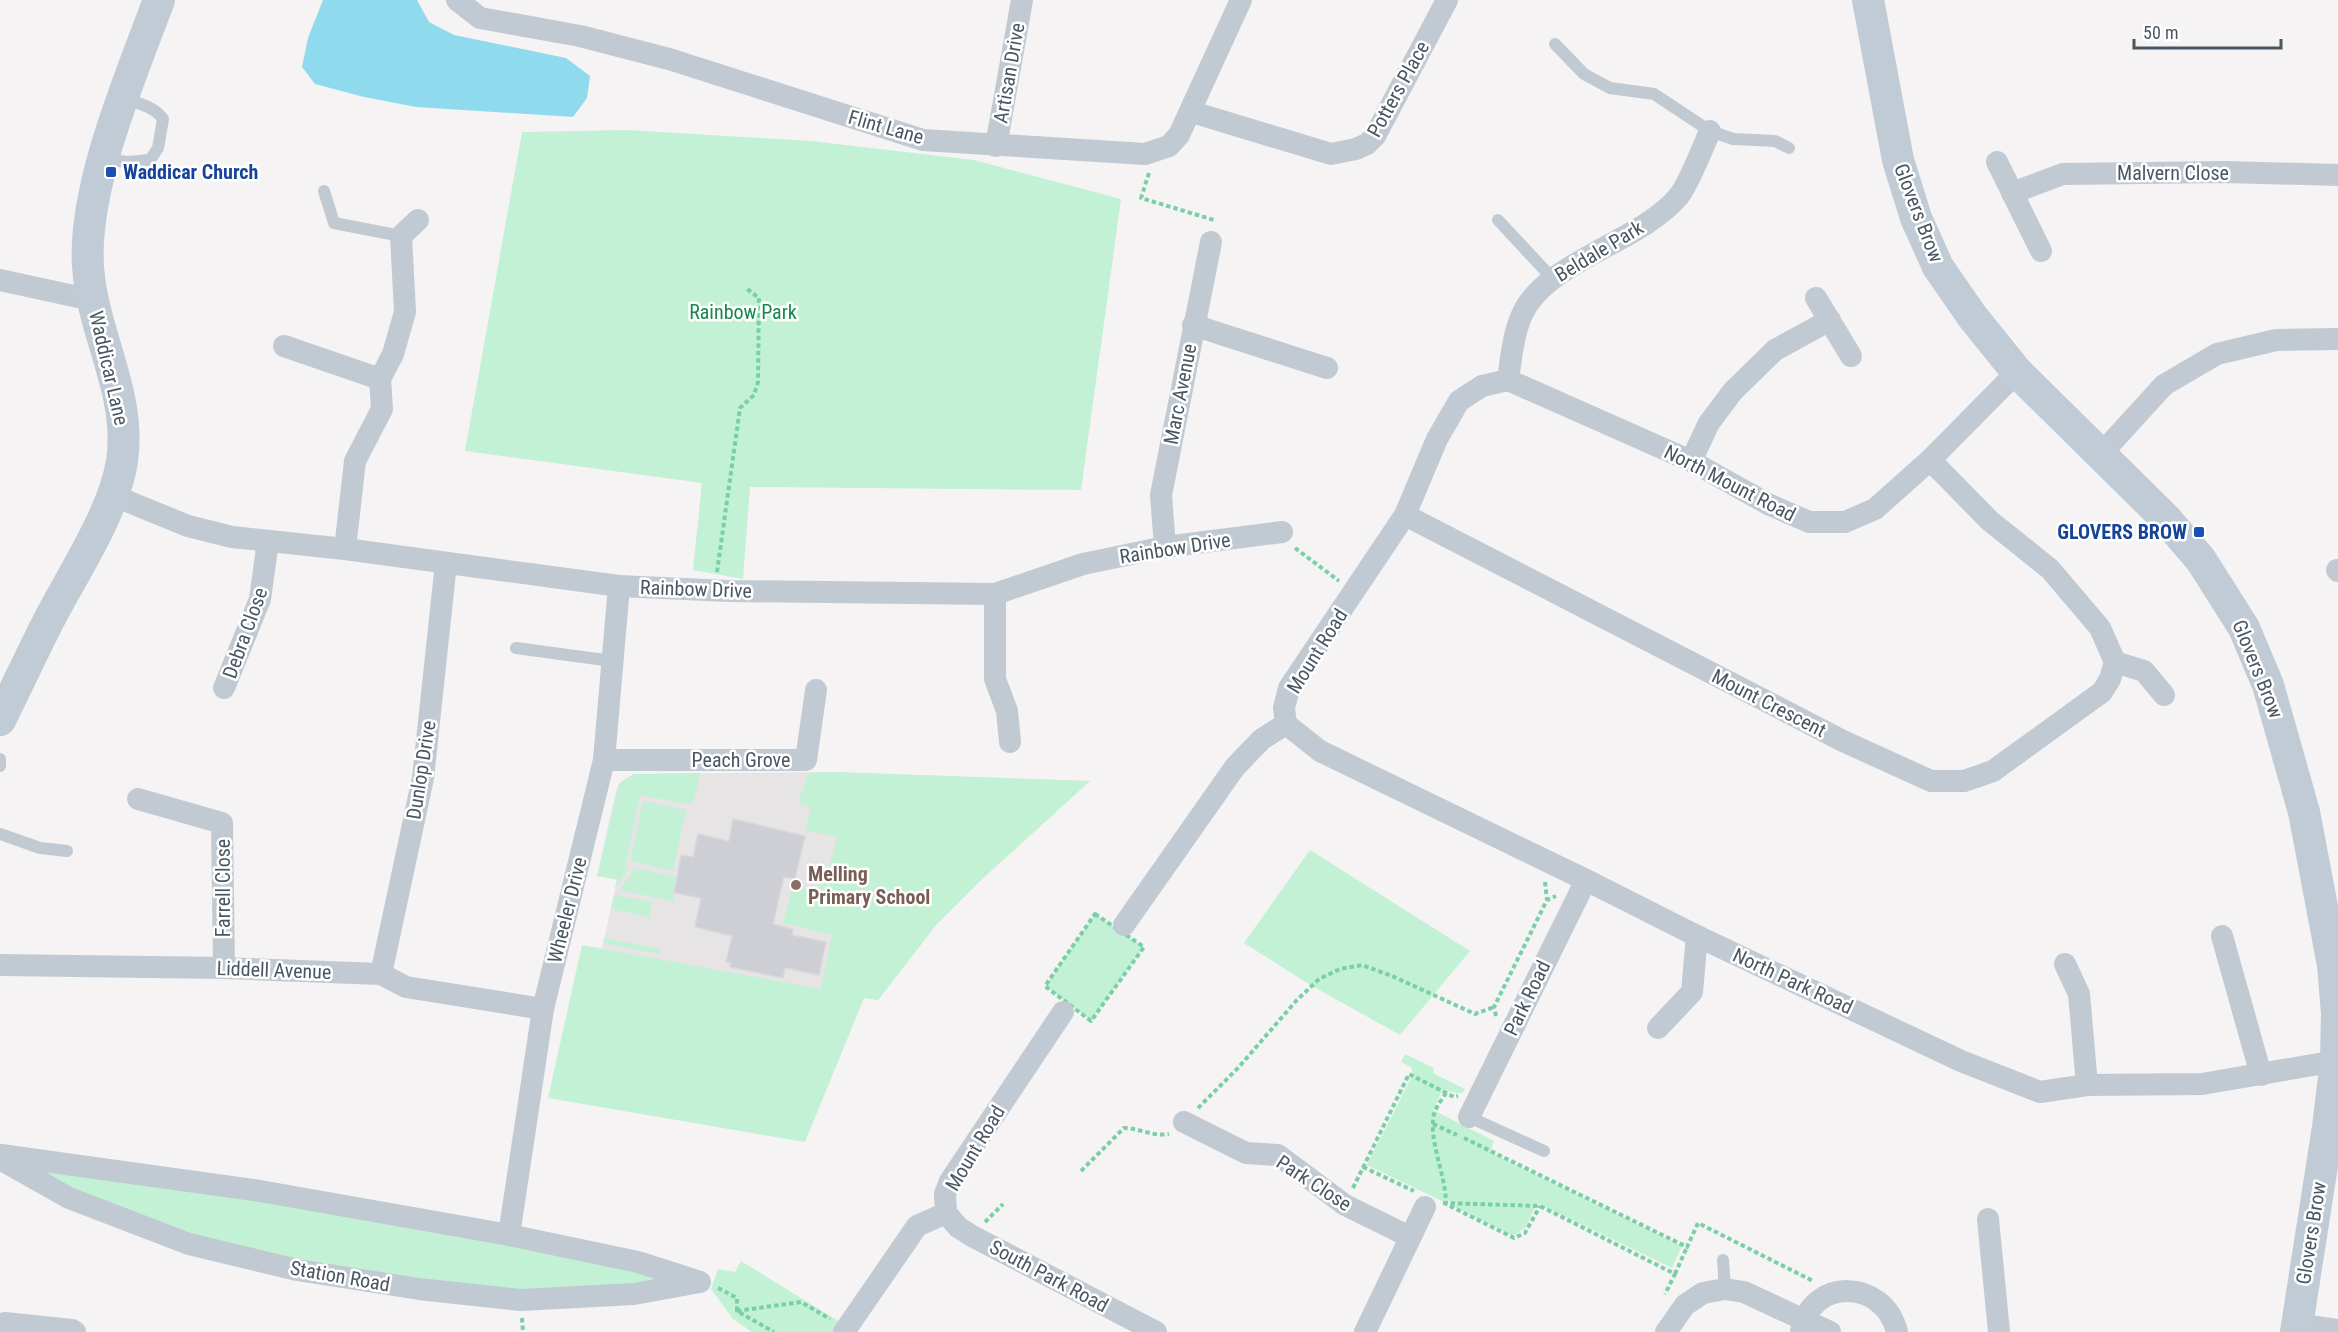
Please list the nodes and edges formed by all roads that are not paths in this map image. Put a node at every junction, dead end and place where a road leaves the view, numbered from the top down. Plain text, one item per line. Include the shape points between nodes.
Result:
1 (159, 0) edge
2 (457, 0) edge
3 (1022, 0) edge
4 (1241, 0) edge
5 (1447, 0) edge
6 (1868, 0) edge
7 (1555, 44) dead end
8 (123, 98) junction
9 (1192, 111) junction
10 (1710, 131) junction
11 (996, 146) junction
12 (1789, 148) dead end
13 (104, 159) junction
14 (1997, 162) dead end
15 (2338, 175) edge
16 (324, 191) dead end
17 (2012, 193) junction
18 (418, 220) dead end
19 (1498, 220) dead end
20 (401, 236) junction
21 (1211, 243) road end
22 (2041, 251) dead end
23 (1552, 278) junction
24 (0, 280) edge
25 (1816, 298) dead end
26 (93, 300) junction
27 (1830, 320) junction
28 (1193, 325) junction
29 (2338, 339) edge
30 (284, 346) dead end
31 (1851, 356) dead end
32 (1327, 368) dead end
33 (2017, 372) junction
34 (380, 379) junction
35 (1508, 380) junction
36 (2101, 454) junction
37 (1930, 460) junction
38 (1691, 461) junction
39 (112, 495) junction
40 (1405, 515) junction
41 (1279, 532) road end
42 (268, 541) junction
43 (1165, 547) junction
44 (345, 549) junction
45 (446, 563) junction
46 (619, 586) junction
47 (995, 594) junction
48 (516, 648) dead end
49 (612, 661) junction
50 (2115, 662) junction
51 (225, 688) dead end
52 (816, 690) dead end
53 (2164, 695) dead end
54 (0, 719) edge
55 (1286, 724) junction
56 (1010, 742) dead end
57 (0, 759) edge
58 (604, 760) junction
59 (0, 766) edge
60 (138, 799) dead end
61 (0, 834) edge
62 (67, 851) dead end
63 (1586, 880) junction
64 (1124, 926) dead end
65 (1697, 936) junction
66 (2222, 936) dead end
67 (2065, 964) dead end
68 (0, 965) edge
69 (224, 968) junction
70 (381, 974) junction
71 (543, 1009) junction
72 (1063, 1012) dead end
73 (1658, 1028) dead end
74 (2337, 1061) edge
75 (2260, 1075) junction
76 (2087, 1085) junction
77 (1469, 1117) joint
78 (1184, 1122) road end
79 (1544, 1151) dead end
80 (0, 1157) edge
81 (1433, 1201) road end
82 (946, 1213) junction
83 (1988, 1219) dead end
84 (509, 1234) junction
85 (1410, 1237) junction
86 (1723, 1260) dead end
87 (638, 1262) junction
88 (1725, 1289) junction
89 (634, 1294) junction
90 (2, 1321) edge
91 (1803, 1326) edge
92 (2296, 1328) edge
93 (2338, 1330) edge
94 (845, 1331) edge
95 (75, 1332) edge
96 (1156, 1332) edge
97 (1365, 1332) edge
98 (1666, 1332) edge
99 (1830, 1332) edge
100 (1897, 1332) edge
101 (1999, 1332) edge

1 - 8 main road, Waddicar Lane
2 - 11 street, Flint Lane via 480,18 580,36 669,59 922,140
3 - 11 street, Artisan Drive
4 - 9 street
5 - 9 street, Potters Place via 1375,136 1356,150 1331,154
6 - 33 main road, Glovers Brow via 1898,160 1916,218 1938,267
7 - 10 lane via 1584,74 1610,88 1654,94
8 - 13 main road, Waddicar Lane
8 - 13 lane via 161,116 158,148 150,160
9 - 11 street, Flint Lane via 1169,146 1145,154
10 - 12 lane via 1734,139 1775,141
10 - 23 street, Beldale Park via 1679,196 1638,230
13 - 26 main road, Waddicar Lane via 89,229 88,266
14 - 17 street
15 - 17 street, Malvern Close via 2063,174
16 - 20 lane via 334,223
17 - 22 street
18 - 20 street
19 - 23 lane
20 - 34 street via 405,312 393,354
21 - 28 street, Marc Avenue
23 - 35 street, Beldale Park via 1521,316
24 - 26 street
25 - 27 street
26 - 39 main road, Waddicar Lane via 123,412 122,464
27 - 31 street
27 - 38 street via 1775,350 1733,391 1709,423
28 - 32 street
28 - 43 street, Marc Avenue via 1161,495
29 - 36 street via 2276,340 2217,354 2164,385
30 - 34 street
33 - 36 main road, Glovers Brow
33 - 37 street, North Mount Road
34 - 44 street via 382,409 355,461
35 - 38 street, North Mount Road
35 - 40 street, Mount Road via 1482,386 1459,401 1437,439
36 - 74 main road, Glovers Brow via 2201,560 2244,627 2268,685 2304,812 2315,867 2332,965
37 - 38 street, North Mount Road via 1875,509 1845,522 1809,522
37 - 50 street via 1990,521 2050,569 2100,627
39 - 42 street, Rainbow Drive via 188,526
39 - 54 main road, Waddicar Lane
40 - 50 street, Mount Crescent via 1843,741 1931,781 1964,781 1993,771 2102,692
40 - 55 street, Mount Road via 1289,688 1284,708
41 - 43 street, Rainbow Drive
42 - 44 street, Rainbow Drive
42 - 51 street, Debra Close via 260,599
43 - 47 street, Rainbow Drive via 1083,564
44 - 45 street, Rainbow Drive
45 - 46 street, Rainbow Drive
45 - 70 street, Dunlop Drive via 423,778
46 - 47 street, Rainbow Drive
46 - 49 street, Wheeler Drive
47 - 56 street via 995,679 1007,711
48 - 49 lane
49 - 58 street, Wheeler Drive
50 - 53 street via 2144,671
52 - 58 street, Peach Grove via 806,760
55 - 63 street, North Park Road via 1320,751
55 - 64 street via 1262,740 1235,767
57 - 59 lane
58 - 71 street, Wheeler Drive
60 - 69 street, Farrell Close via 222,823
61 - 62 lane via 40,848
63 - 65 street, North Park Road
63 - 77 street, Park Road
65 - 73 street via 1692,992
65 - 76 street, North Park Road via 1961,1061 2040,1092
66 - 75 street
67 - 76 street via 2079,994
68 - 69 street, Liddell Avenue
69 - 70 street, Liddell Avenue
70 - 71 street, Liddell Avenue via 406,987
71 - 84 street, Wheeler Drive
72 - 82 street, Mount Road via 950,1182 945,1194
74 - 75 street, North Park Road
74 - 92 main road, Glovers Brow
75 - 76 street, North Park Road via 2202,1084
77 - 79 lane
78 - 85 street, Park Close via 1246,1153 1278,1155 1345,1205
80 - 84 street, Station Road via 260,1191
80 - 89 street, Station Road via 69,1198 178,1240 297,1270 521,1300
81 - 85 street
82 - 94 street, Mount Road via 918,1226
82 - 96 street, South Park Road via 972,1236
83 - 101 street
84 - 87 street, Station Road
85 - 97 street
86 - 88 lane
87 - 89 street
87 - 89 street, Station Road via 706,1283
88 - 91 street via 1744,1292
88 - 98 street via 1703,1293 1685,1305
90 - 95 street
91 - 99 street
91 - 100 street via 1813,1306 1823,1298 1856,1291 1875,1298 1890,1312
92 - 93 street

